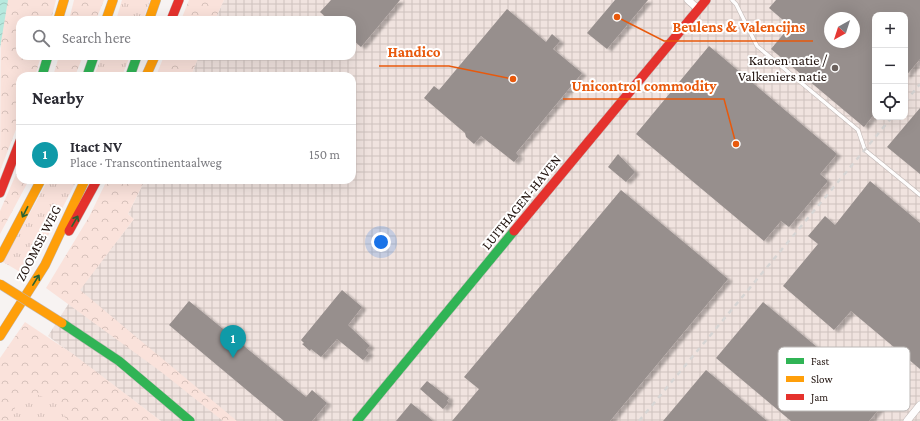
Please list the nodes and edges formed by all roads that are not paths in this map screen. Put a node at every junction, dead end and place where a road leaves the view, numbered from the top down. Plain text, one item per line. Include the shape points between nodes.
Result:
1 (64, 0) edge
2 (113, 0) edge
3 (156, 0) edge
4 (178, 0) edge
5 (688, 0) edge
6 (706, 0) edge
7 (732, 0) edge
8 (698, 9) junction
9 (59, 16) edge
10 (107, 16) edge
11 (150, 16) edge
12 (172, 16) edge
13 (47, 60) edge
14 (93, 60) edge
15 (136, 60) edge
16 (153, 60) edge
17 (43, 72) edge
18 (88, 72) edge
19 (131, 72) edge
20 (148, 72) edge
21 (16, 151) edge
22 (39, 184) edge
23 (83, 184) edge
24 (95, 184) edge
25 (0, 193) edge
26 (920, 196) edge
27 (0, 258) edge
28 (45, 265) junction
29 (0, 284) edge
30 (0, 336) edge
31 (920, 405) edge
32 (190, 421) edge
33 (357, 421) edge
34 (907, 421) edge

1 - 9 main road
2 - 10 main road
3 - 11 main road
4 - 12 main road
5 - 8 street
6 - 8 main road, LUITHAGEN-HAVEN
7 - 26 lane via 757,46 858,130 865,150
8 - 33 main road, LUITHAGEN-HAVEN
13 - 17 main road
14 - 18 main road
15 - 19 main road
16 - 20 main road
21 - 25 main road
22 -> 27 main road, ZOOMSE WEG
23 - 28 main road, ZOOMSE WEG
28 -> 24 main road via 75,222
30 -> 28 main road, ZOOMSE WEG
29 - 32 main road, bridge via 119,361
31 - 34 street

